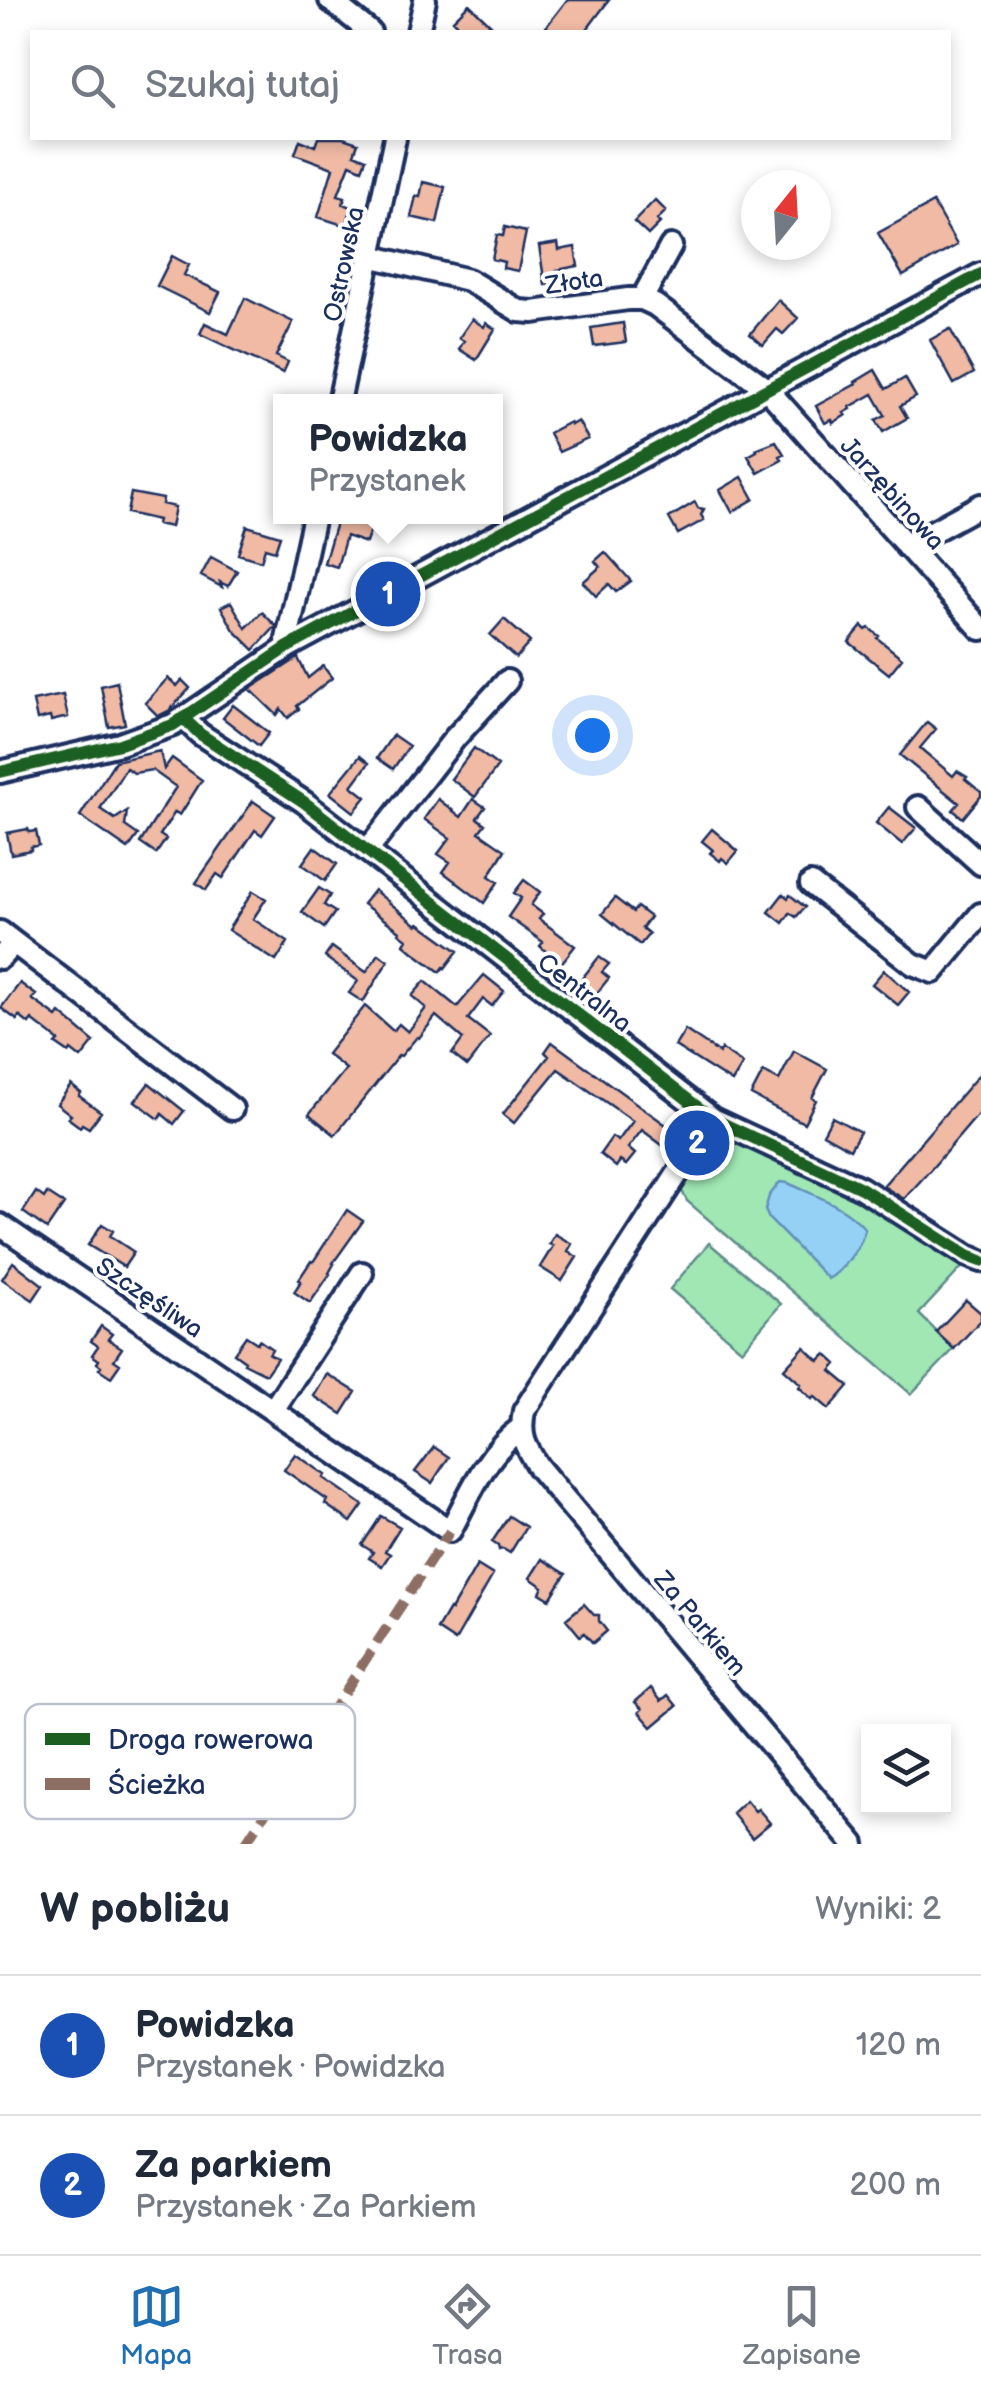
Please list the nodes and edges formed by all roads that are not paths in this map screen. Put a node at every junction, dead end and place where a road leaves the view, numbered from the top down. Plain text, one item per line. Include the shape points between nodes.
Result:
1 (330, 0) edge
2 (425, 0) edge
3 (368, 30) edge
4 (418, 30) edge
5 (395, 140) edge
6 (670, 246) dead end
7 (370, 256) junction
8 (981, 274) edge
9 (642, 299) junction
10 (767, 389) junction
11 (341, 394) edge
12 (981, 505) edge
13 (312, 524) edge
14 (906, 546) junction
15 (981, 629) edge
16 (288, 647) junction
17 (507, 681) dead end
18 (184, 720) junction
19 (0, 772) edge
20 (918, 807) dead end
21 (367, 851) junction
22 (981, 864) edge
23 (812, 884) dead end
24 (981, 914) edge
25 (5, 944) edge
26 (232, 1110) dead end
27 (712, 1118) junction
28 (0, 1225) edge
29 (981, 1261) edge
30 (362, 1273) dead end
31 (273, 1410) junction
32 (521, 1428) junction
33 (854, 1844) edge

1 - 3 street
2 - 4 street
5 - 7 street, Ostrowska
6 - 9 street
7 - 9 street, Złota via 468,280 519,311
7 - 11 street, Ostrowska
8 - 10 street
9 - 10 street, Złota
10 - 14 street, Jarzębinowa
10 - 16 street
12 - 14 street
13 - 16 street
14 - 15 street, Jarzębinowa
16 - 18 street
17 - 21 street
18 - 19 street via 120,744
18 - 21 street, Centralna
20 - 22 street
21 - 27 street, Centralna
23 - 24 street via 933,972
25 - 26 street
27 - 29 street, Centralna via 861,1188
27 - 32 street via 524,1412
28 - 31 street, Szczęśliwa
30 - 31 street
31 - 32 street, Szczęśliwa via 450,1531 488,1459
32 - 33 street, Za Parkiem via 538,1467

